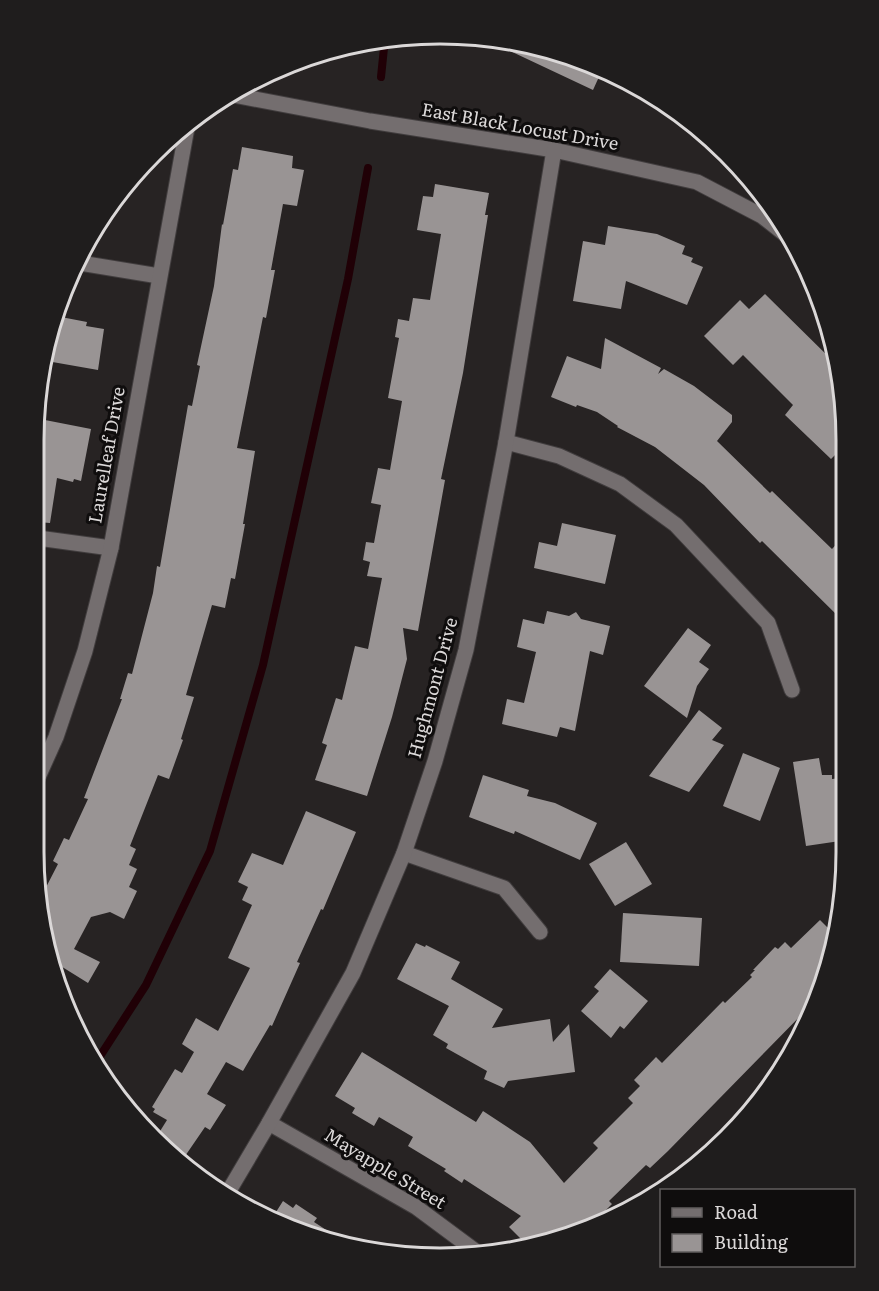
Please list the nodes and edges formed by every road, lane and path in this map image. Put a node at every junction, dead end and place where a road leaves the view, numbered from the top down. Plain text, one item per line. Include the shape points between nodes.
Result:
1 (242, 97) edge
2 (185, 136) edge
3 (554, 150) junction
4 (772, 223) edge
5 (84, 264) edge
6 (159, 276) junction
7 (506, 442) junction
8 (44, 539) edge
9 (111, 548) junction
10 (792, 690) dead end
11 (44, 764) edge
12 (404, 853) junction
13 (540, 932) dead end
14 (270, 1124) junction
15 (231, 1188) edge
16 (469, 1247) edge

1 - 3 street, East Black Locust Drive
2 - 6 street, Laurelleaf Drive
3 - 4 street, East Black Locust Drive via 697,182
3 - 7 street, Hughmont Drive
5 - 6 street
6 - 9 street, Laurelleaf Drive
7 - 10 street via 559,456 620,484 676,525 768,623
7 - 12 street, Hughmont Drive via 466,650
8 - 9 street
9 - 11 street, Laurelleaf Drive via 85,651
12 - 13 street via 504,888
12 - 14 street, Hughmont Drive via 353,973
14 - 15 street, Hughmont Drive
14 - 16 street, Mayapple Street via 416,1207

